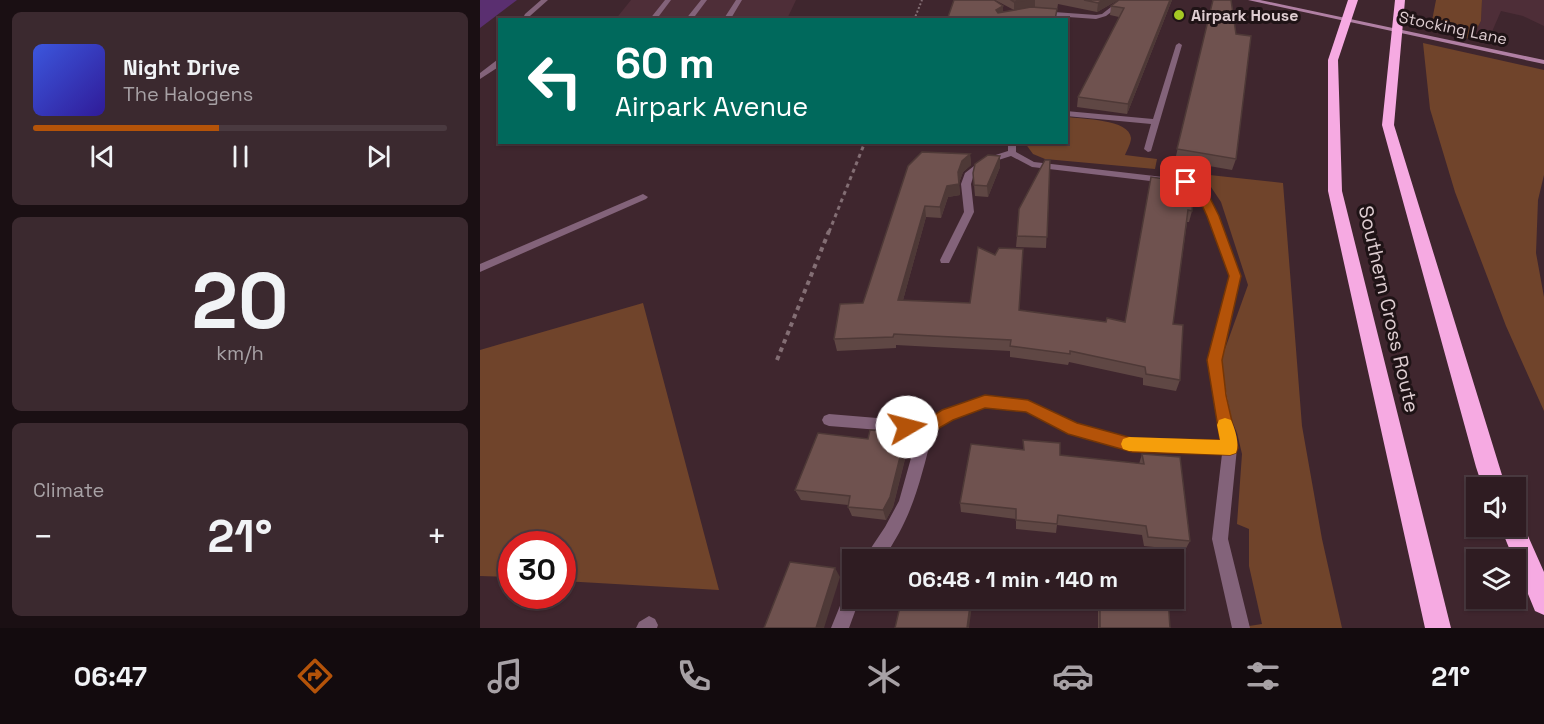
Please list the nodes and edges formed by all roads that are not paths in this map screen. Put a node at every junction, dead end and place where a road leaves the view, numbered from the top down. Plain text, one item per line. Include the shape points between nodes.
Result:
1 (544, 0) edge
2 (668, 0) edge
3 (704, 0) edge
4 (739, 0) edge
5 (1124, 0) edge
6 (1251, 0) edge
7 (1353, 0) edge
8 (1400, 0) edge
9 (1027, 12) edge
10 (526, 18) edge
11 (654, 18) edge
12 (690, 18) edge
13 (727, 18) edge
14 (1179, 45) dead end
15 (1544, 62) edge
16 (498, 64) edge
17 (480, 77) edge
18 (1068, 113) edge
19 (1157, 122) junction
20 (1012, 148) edge
21 (1148, 149) dead end
22 (643, 197) dead end
23 (945, 260) dead end
24 (480, 268) edge
25 (829, 420) dead end
26 (927, 428) junction
27 (1230, 448) junction
28 (1491, 477) edge
29 (1517, 537) edge
30 (879, 549) edge
31 (1544, 602) edge
32 (847, 609) edge
33 (840, 628) edge
34 (1241, 628) edge
35 (1438, 628) edge

1 - 10 street
2 - 11 street
3 - 12 street
4 - 13 street
5 - 9 street via 1096,17
6 - 15 main road, Stocking Lane
7 - 35 highway, Southern Cross Route via 1333,60 1335,191
8 - 28 highway via 1388,125
14 - 19 street
16 - 17 street
18 - 19 street
19 - 21 street
20 - 23 street via 970,172 966,184 969,212
20 - 27 street via 1032,165 1168,178 1200,190 1235,276 1214,360
22 - 24 street
25 - 26 street
26 - 27 street via 948,415 985,402 1028,406 1073,429 1132,445
26 - 30 street via 906,503
27 - 34 street via 1220,539
29 - 31 highway
32 - 33 street

